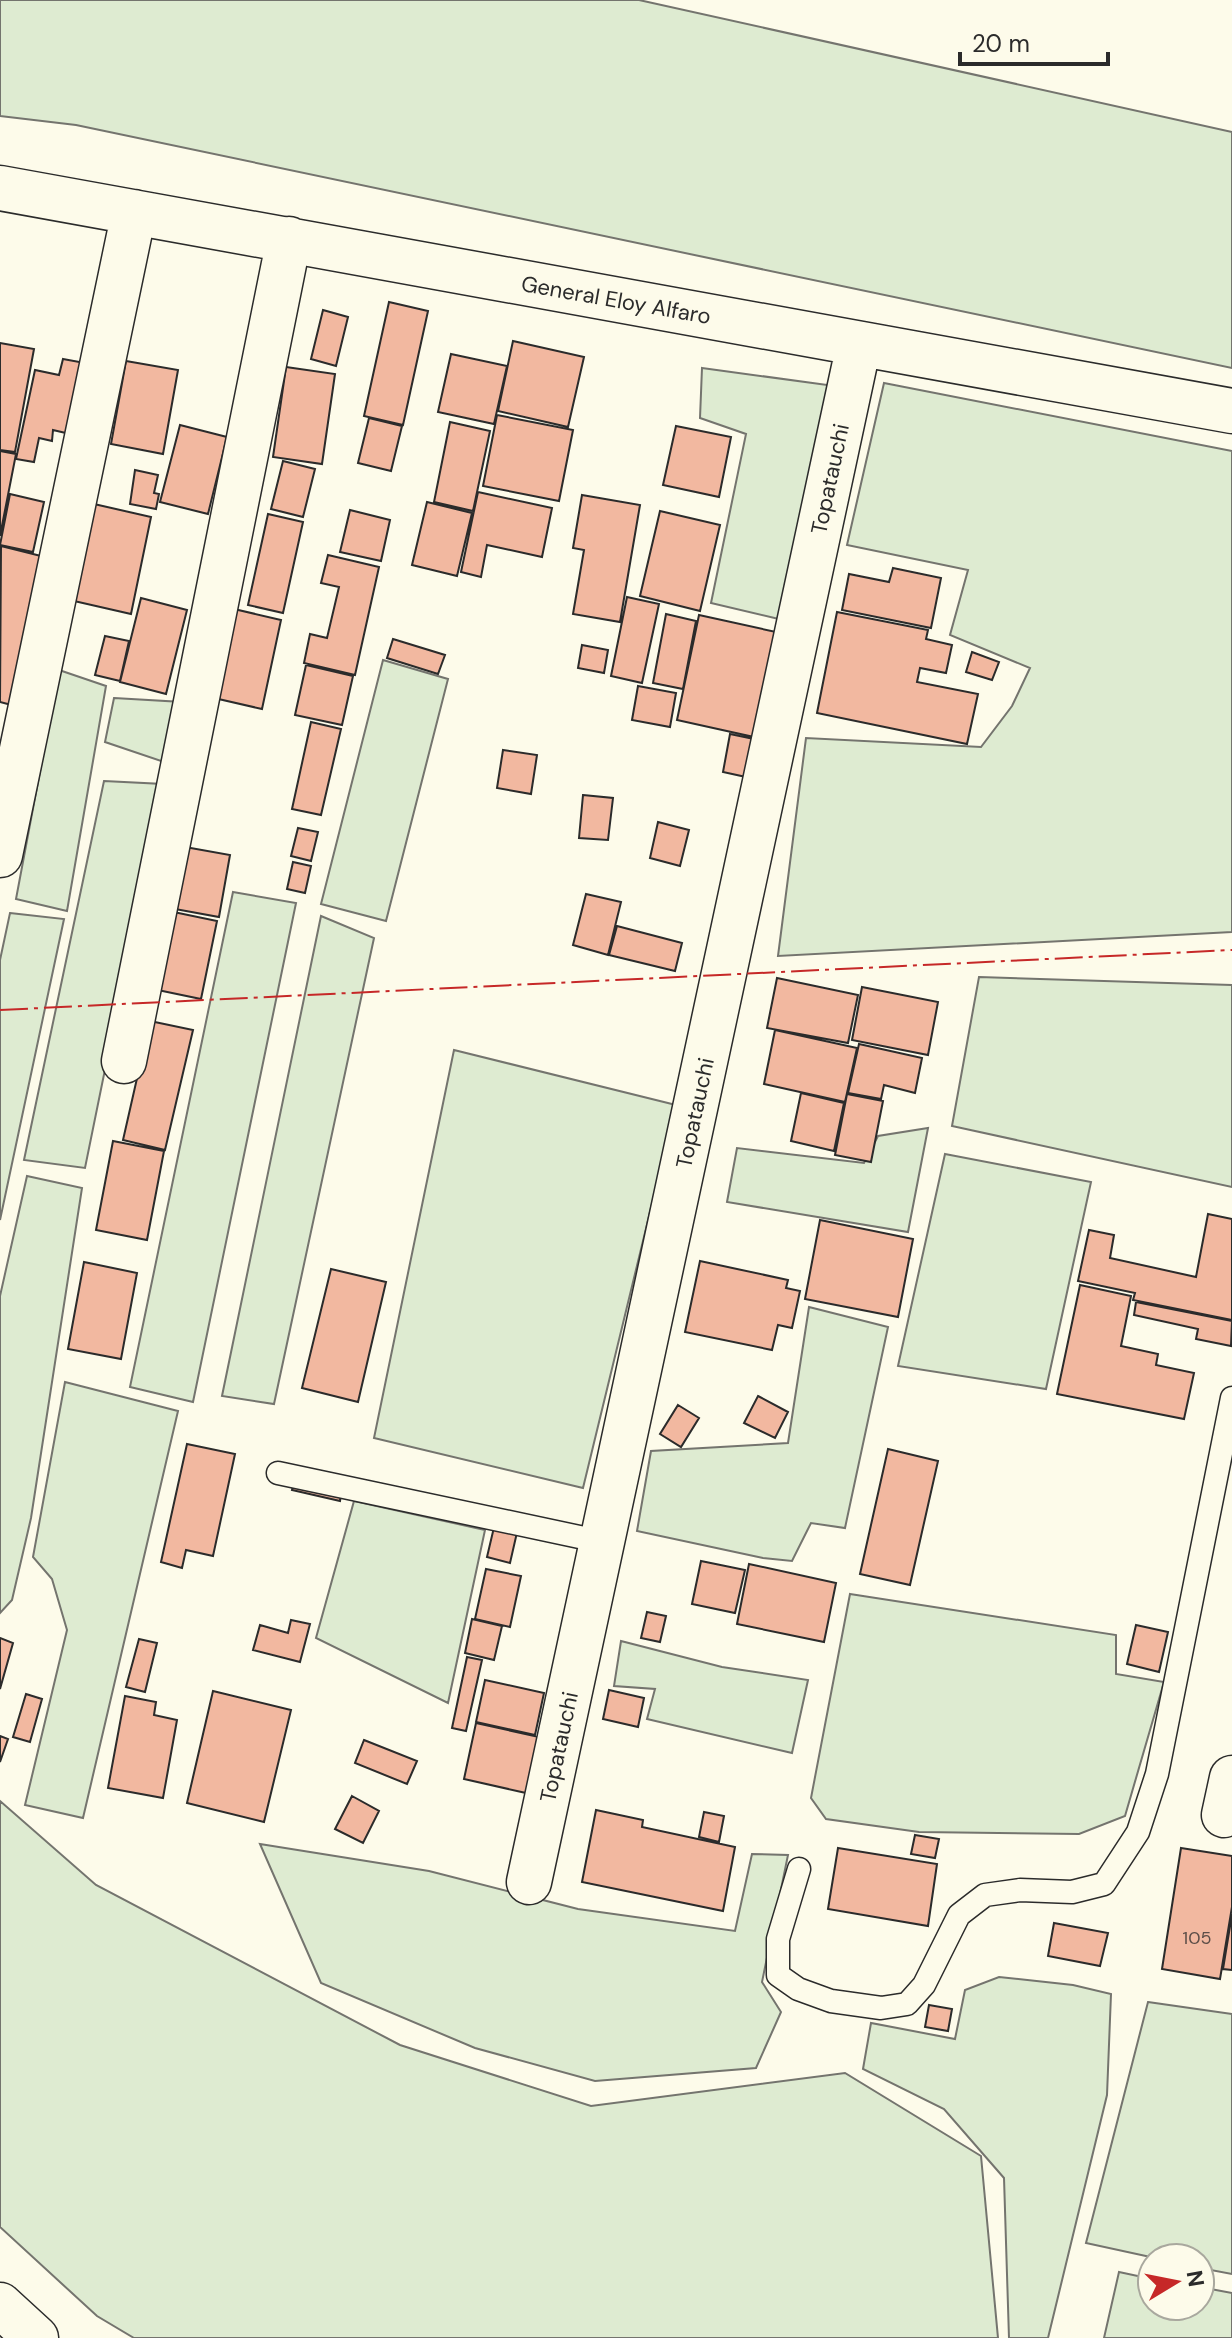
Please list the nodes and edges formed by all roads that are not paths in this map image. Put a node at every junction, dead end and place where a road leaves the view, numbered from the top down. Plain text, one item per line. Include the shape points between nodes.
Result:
1 (0, 188) edge
2 (134, 212) junction
3 (289, 239) junction
4 (859, 344) junction
5 (1232, 411) edge
6 (0, 855) edge
7 (124, 1061) dead end
8 (1232, 1398) edge
9 (278, 1473) dead end
10 (603, 1542) junction
11 (799, 1869) dead end
12 (529, 1882) dead end
13 (0, 2305) edge
14 (36, 2338) edge

1 - 2 street, General Eloy Alfaro
2 - 3 street, General Eloy Alfaro
2 - 6 street
3 - 4 street, General Eloy Alfaro
3 - 7 street
4 - 5 street, General Eloy Alfaro
4 - 10 street, Topatauchi
8 - 11 lane via 1157,1774 1138,1832 1104,1884 1072,1892 985,1895 959,1915 924,1985 907,2004 881,2008 831,2001 778,1975 778,1939
9 - 10 lane
10 - 12 street, Topatauchi
13 - 14 street

